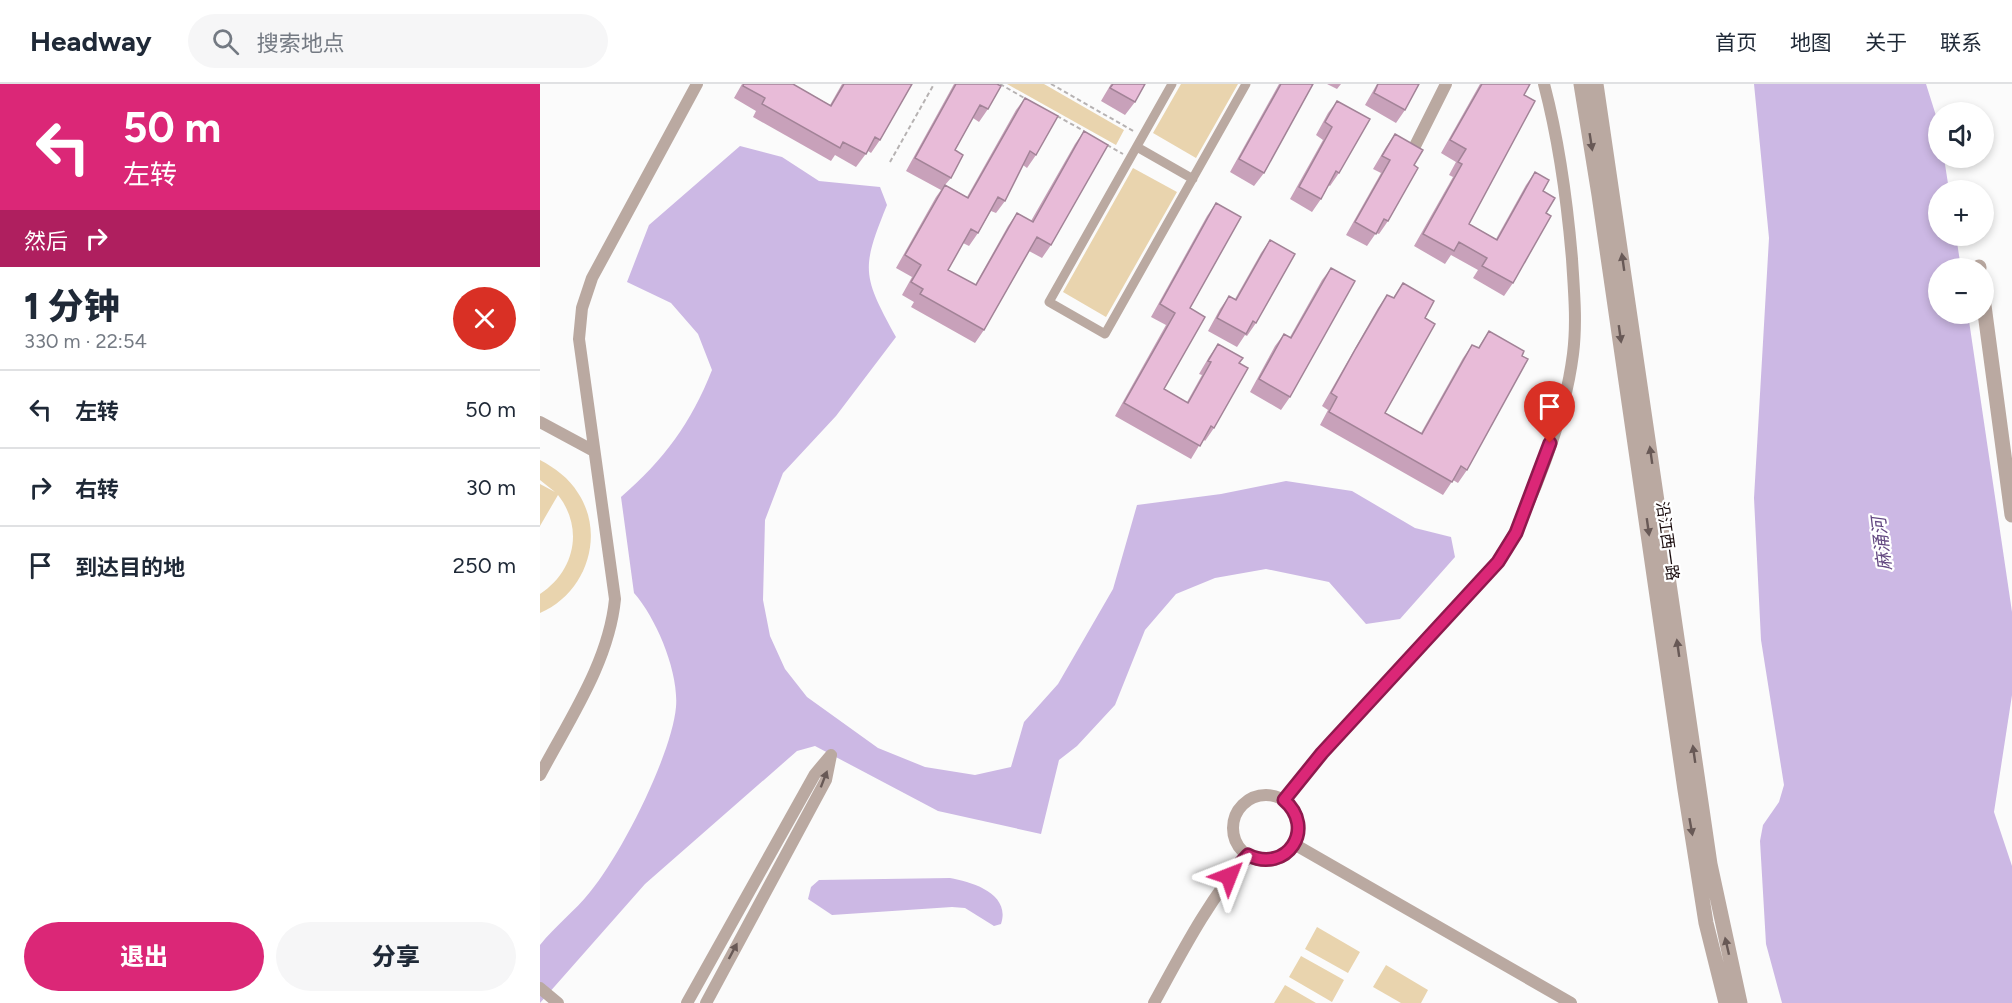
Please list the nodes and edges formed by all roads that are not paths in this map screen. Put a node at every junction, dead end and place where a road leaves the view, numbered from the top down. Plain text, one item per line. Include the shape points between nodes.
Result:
1 (697, 84) edge
2 (1172, 84) edge
3 (1246, 84) edge
4 (1446, 84) edge
5 (1544, 84) edge
6 (1581, 84) edge
7 (1596, 84) edge
8 (1415, 146) edge
9 (1137, 147) junction
10 (1193, 179) junction
11 (1986, 324) edge
12 (540, 422) edge
13 (592, 450) junction
14 (2012, 515) edge
15 (540, 775) edge
16 (1284, 800) junction
17 (1294, 844) junction
18 (1248, 855) junction
19 (540, 988) edge
20 (554, 1001) edge
21 (687, 1003) edge
22 (706, 1003) edge
23 (1154, 1003) edge
24 (1571, 1003) edge
25 (1725, 1003) edge
26 (1740, 1003) edge

1 - 13 street via 603,255 582,308 579,339
2 - 9 street
3 - 10 street
4 - 8 street
5 - 16 street via 1555,125 1569,224 1576,314 1562,410 1545,459 1516,533 1498,562 1330,744
6 -> 25 street, 沿江西一路 via 1685,790 1706,923
26 -> 7 street, 沿江西一路 via 1710,864
9 - 10 street
9 - 10 street via 1049,302 1105,334
11 - 14 street
12 - 13 street
13 - 15 street via 612,563 613,618 595,669
16 - 17 street via 1297,817
16 - 18 street via 1263,795 1250,799 1239,809 1233,830
17 - 18 street via 1277,859 1262,860
17 - 24 street
18 - 23 street via 1209,907
19 - 20 street
22 -> 21 street via 826,780 831,755 815,774

